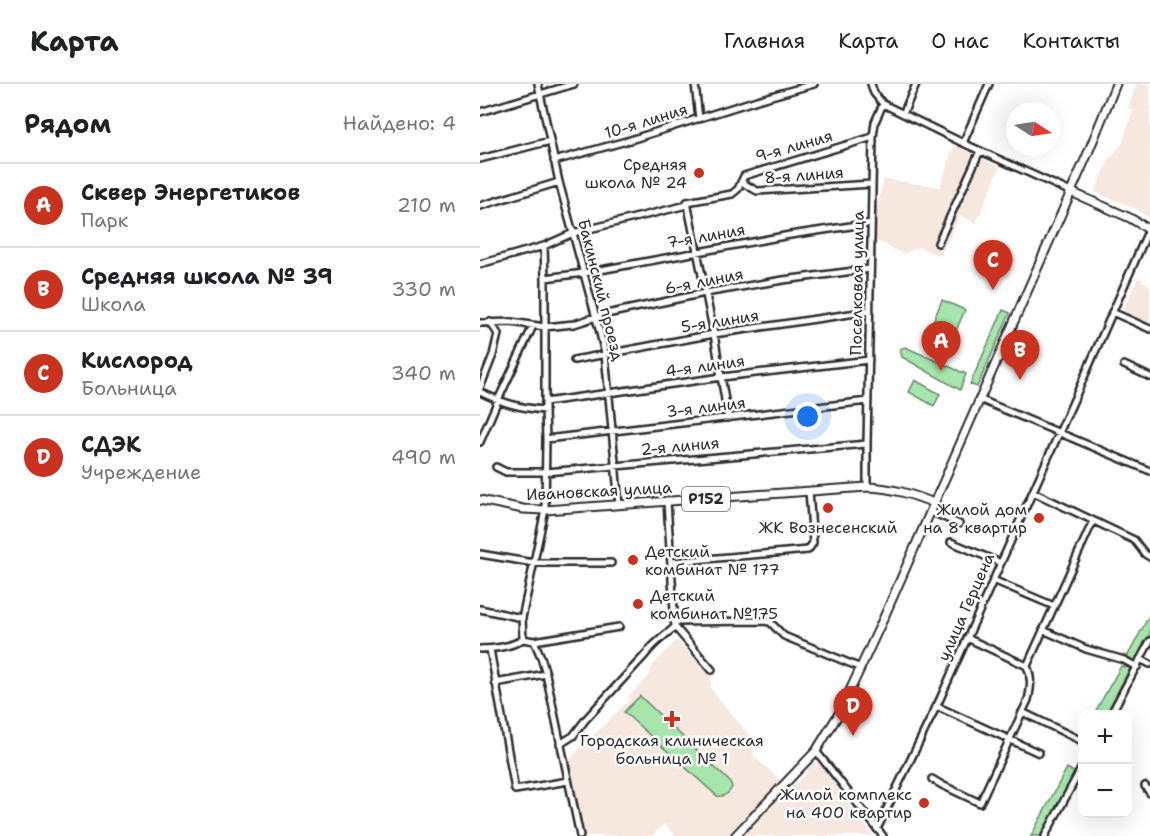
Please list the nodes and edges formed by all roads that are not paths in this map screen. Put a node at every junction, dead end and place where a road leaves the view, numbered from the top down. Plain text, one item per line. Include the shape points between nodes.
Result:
1 (538, 84) edge
2 (574, 84) edge
3 (695, 84) edge
4 (814, 84) edge
5 (871, 84) edge
6 (916, 84) edge
7 (989, 84) edge
8 (1116, 84) edge
9 (540, 95) junction
10 (883, 104) junction
11 (480, 112) edge
12 (903, 114) junction
13 (699, 119) junction
14 (873, 137) junction
15 (550, 141) junction
16 (963, 143) junction
17 (980, 151) junction
18 (480, 159) edge
19 (554, 161) junction
20 (559, 182) junction
21 (741, 182) junction
22 (872, 184) junction
23 (1071, 192) junction
24 (687, 204) junction
25 (480, 206) edge
26 (871, 223) junction
27 (1149, 230) edge
28 (573, 233) junction
29 (938, 243) dead end
30 (544, 246) junction
31 (697, 251) junction
32 (480, 264) edge
33 (870, 269) junction
34 (584, 273) junction
35 (545, 278) junction
36 (705, 293) junction
37 (870, 311) junction
38 (1112, 312) junction
39 (596, 317) junction
40 (480, 322) edge
41 (490, 322) junction
42 (533, 326) junction
43 (545, 327) junction
44 (1150, 329) edge
45 (714, 334) junction
46 (605, 354) junction
47 (574, 360) dead end
48 (869, 360) junction
49 (1124, 365) dead end
50 (722, 377) junction
51 (1150, 377) edge
52 (480, 390) edge
53 (609, 393) junction
54 (979, 399) junction
55 (498, 400) junction
56 (868, 401) junction
57 (545, 402) junction
58 (544, 410) junction
59 (728, 418) junction
60 (612, 431) junction
61 (1059, 432) junction
62 (546, 439) junction
63 (480, 442) edge
64 (867, 444) junction
65 (615, 466) junction
66 (496, 467) dead end
67 (1150, 471) edge
68 (546, 472) junction
69 (867, 487) junction
70 (809, 491) junction
71 (1033, 492) junction
72 (480, 500) edge
73 (667, 501) junction
74 (934, 503) junction
75 (619, 505) junction
76 (545, 510) junction
77 (930, 511) junction
78 (1093, 520) junction
79 (959, 524) dead end
80 (951, 542) dead end
81 (480, 554) edge
82 (1150, 557) edge
83 (672, 562) junction
84 (534, 563) junction
85 (611, 563) dead end
86 (1001, 563) junction
87 (993, 580) junction
88 (1054, 606) junction
89 (480, 609) edge
90 (522, 618) junction
91 (674, 624) junction
92 (619, 627) dead end
93 (1043, 630) junction
94 (967, 638) junction
95 (523, 639) junction
96 (534, 641) junction
97 (1150, 641) edge
98 (480, 649) edge
99 (490, 649) junction
100 (1140, 659) junction
101 (1150, 664) edge
102 (1027, 666) junction
103 (1137, 667) junction
104 (861, 668) junction
105 (712, 670) dead end
106 (546, 674) junction
107 (495, 683) junction
108 (936, 706) junction
109 (1113, 710) edge
110 (1022, 712) junction
111 (1078, 739) edge
112 (1010, 740) junction
113 (560, 744) junction
114 (816, 751) junction
115 (1039, 753) dead end
116 (1078, 776) edge
117 (932, 779) dead end
118 (568, 781) junction
119 (1145, 786) dead end
120 (1150, 793) edge
121 (877, 829) junction
122 (580, 836) edge
123 (735, 836) edge
124 (883, 836) edge
125 (1045, 836) edge

1 - 9 street, Бакинский проезд
2 - 9 street
3 - 13 street
4 - 13 street, 10-я линия
5 - 10 street
6 - 12 street
7 - 16 street
8 - 23 main road
9 - 11 street
9 - 15 street, Бакинский проезд
10 - 12 street
10 - 14 street, Поселковая улица
12 - 16 street
13 - 19 street, 10-я линия
14 - 21 street, 9-я линия via 752,172
14 - 22 street, Поселковая улица
15 - 18 street
15 - 19 street, Бакинский проезд
16 - 17 street
17 - 23 street
17 - 29 street
19 - 20 street, Бакинский проезд
20 - 25 street
20 - 28 street, Бакинский проезд
21 - 22 street, 8-я линия via 757,191
21 - 24 street, 9-я линия via 732,194
22 - 26 street, Поселковая улица
23 - 27 main road
23 - 54 main road
24 - 28 street
24 - 31 street
26 - 31 street, 7-я линия
26 - 33 street, Поселковая улица
27 - 38 street, улица Герцена
28 - 30 street
28 - 34 street, Бакинский проезд
30 - 32 street
30 - 35 street
31 - 34 street, 7-я линия
31 - 36 street
33 - 36 street, 6-я линия
33 - 37 street, Поселковая улица
34 - 35 street, 7-я линия
34 - 39 street, Бакинский проезд
35 - 43 street
36 - 39 street, 6-я линия
36 - 45 street
37 - 45 street, 5-я линия
37 - 48 street, Поселковая улица
38 - 44 street
38 - 61 street, улица Герцена
39 - 43 street, 6-я линия
39 - 46 street, Бакинский проезд
40 - 41 street, 6-я линия
41 - 42 street, 6-я линия
41 - 52 street via 498,334
42 - 43 street, 6-я линия
42 - 55 street
43 - 57 street
45 - 46 street, 5-я линия
45 - 50 street
46 - 47 street, 5-я линия
46 - 53 street, Бакинский проезд
48 - 50 street, 4-я линия
48 - 56 street, Поселковая улица
49 - 51 street
50 - 53 street, 4-я линия
50 - 59 street
52 - 55 street
53 - 57 street, 4-я линия
53 - 60 street, Бакинский проезд
54 - 61 street
54 - 74 main road
55 - 58 street
55 - 63 street
56 - 59 street, 3-я линия
56 - 64 street, Поселковая улица
57 - 58 street
58 - 62 street
59 - 60 street, 3-я линия
60 - 62 street, 3-я линия
60 - 65 street, Бакинский проезд
61 - 67 street
61 - 71 street, улица Герцена
62 - 68 street
64 - 65 street, 2-я линия
64 - 69 street, Поселковая улица
65 - 68 street, 2-я линия
65 - 75 street, Бакинский проезд
66 - 68 street, 2-я линия via 506,472
68 - 76 street
69 - 70 main road, Ивановская улица / Р152
69 - 74 main road, Ивановская улица / Р152 via 904,491
70 - 73 main road, Ивановская улица / Р152
70 - 83 street via 813,543 808,550
71 - 78 street
71 - 86 street, улица Герцена
72 - 76 main road, Ивановская улица / Р152
73 - 75 main road, Ивановская улица / Р152
73 - 83 street
74 - 77 main road
75 - 76 main road, Ивановская улица / Р152
76 - 84 street
77 - 79 street
77 - 104 main road
78 - 82 street via 1134,540
78 - 88 street
80 - 86 street
81 - 84 street
83 - 91 street
84 - 85 street
84 - 90 street
86 - 87 street, улица Герцена
87 - 88 street
87 - 94 street, улица Герцена
88 - 93 street
89 - 90 street
90 - 95 street
91 - 104 street via 770,622 784,636
91 - 105 street
91 - 113 street via 573,736
92 - 96 street
93 - 102 street
93 - 103 street
94 - 102 street
94 - 108 street, улица Герцена
95 - 96 street
95 - 99 street
96 - 106 street
97 - 100 street
98 - 99 street
99 - 107 street
100 - 101 street
100 - 103 street
102 - 110 street via 1031,687
103 - 109 street
104 - 114 main road
106 - 107 street
106 - 113 street
107 - 118 street via 514,790
108 - 112 street
108 - 121 street, улица Герцена
110 - 111 street
110 - 112 street
112 - 115 street
112 - 117 street via 980,803
113 - 118 street
114 - 121 street
114 - 123 main road
116 - 125 street
118 - 122 street
119 - 120 street
121 - 124 street

